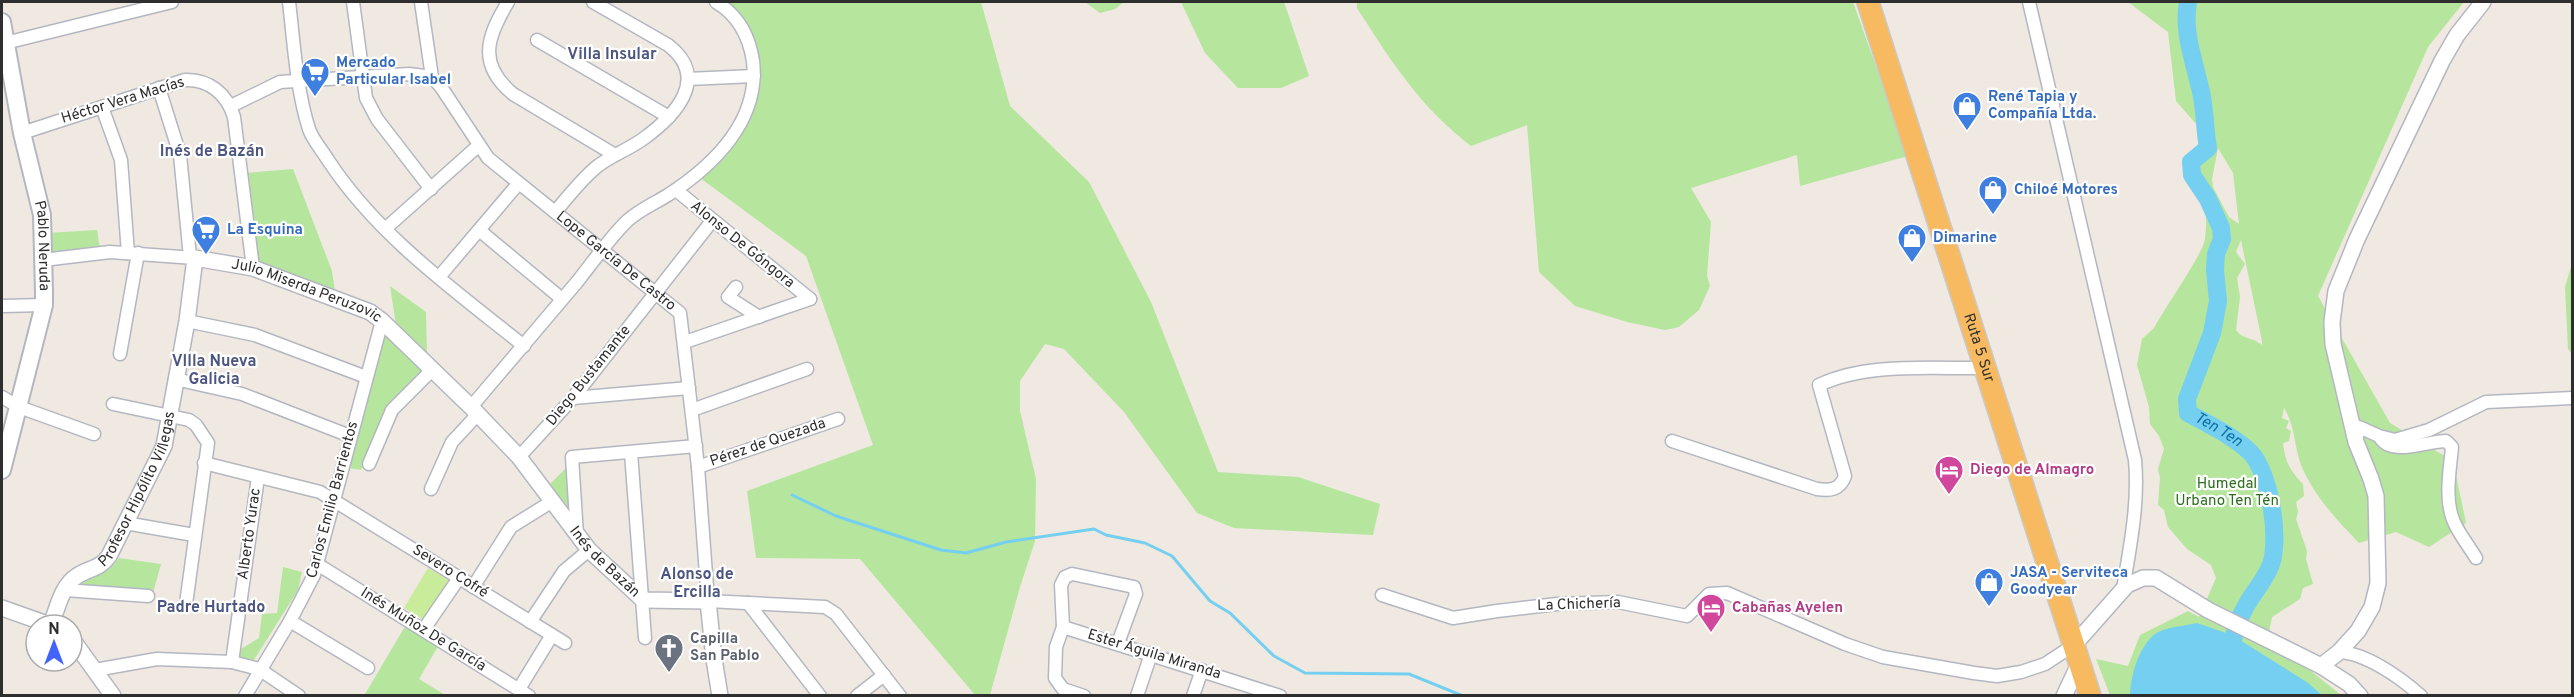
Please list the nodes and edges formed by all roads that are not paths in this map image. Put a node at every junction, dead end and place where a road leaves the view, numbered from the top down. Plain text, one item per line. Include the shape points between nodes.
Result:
1 (172, 2) edge
2 (289, 2) edge
3 (353, 2) edge
4 (421, 2) edge
5 (508, 2) edge
6 (593, 2) edge
7 (716, 2) edge
8 (1868, 2) edge
9 (2029, 2) edge
10 (2483, 2) edge
11 (2, 22) edge
12 (537, 40) dead end
13 (5, 43) junction
14 (754, 76) junction
15 (362, 77) junction
16 (432, 78) junction
17 (688, 79) junction
18 (299, 81) junction
19 (159, 88) junction
20 (231, 106) junction
21 (102, 107) junction
22 (669, 117) junction
23 (22, 133) junction
24 (478, 146) junction
25 (615, 155) junction
26 (518, 184) junction
27 (431, 189) junction
28 (676, 190) junction
29 (555, 212) junction
30 (712, 221) junction
31 (386, 230) junction
32 (478, 231) junction
33 (603, 250) junction
34 (133, 253) junction
35 (192, 257) junction
36 (43, 260) junction
37 (253, 268) junction
38 (439, 277) junction
39 (736, 287) dead end
40 (656, 292) junction
41 (562, 299) junction
42 (44, 305) junction
43 (2, 306) edge
44 (759, 317) junction
45 (187, 321) junction
46 (386, 325) junction
47 (685, 342) junction
48 (524, 346) junction
49 (120, 354) dead end
50 (1985, 368) junction
51 (807, 369) dead end
52 (432, 370) junction
53 (366, 377) junction
54 (175, 378) junction
55 (689, 388) junction
56 (2, 397) edge
57 (573, 398) junction
58 (2572, 398) edge
59 (113, 404) dead end
60 (19, 407) junction
61 (474, 410) junction
62 (692, 410) junction
63 (170, 415) junction
64 (838, 419) dead end
65 (94, 434) dead end
66 (350, 436) junction
67 (2379, 436) junction
68 (1672, 441) dead end
69 (2356, 442) junction
70 (696, 447) junction
71 (632, 453) junction
72 (519, 457) junction
73 (204, 463) junction
74 (369, 464) dead end
75 (698, 468) junction
76 (2, 470) edge
77 (258, 477) junction
78 (431, 489) dead end
79 (335, 501) junction
80 (551, 502) junction
81 (125, 523) junction
82 (194, 535) junction
83 (577, 536) junction
84 (589, 550) junction
85 (2476, 558) dead end
86 (317, 564) junction
87 (459, 578) junction
88 (473, 587) junction
89 (2123, 589) junction
90 (65, 590) junction
91 (1382, 595) dead end
92 (148, 596) dead end
93 (643, 600) junction
94 (708, 601) junction
95 (748, 603) junction
96 (186, 604) dead end
97 (2, 608) edge
98 (55, 613) edge
99 (24, 616) edge
100 (290, 621) junction
101 (530, 622) junction
102 (1063, 627) junction
103 (424, 629) junction
104 (552, 635) junction
105 (645, 638) dead end
106 (565, 643) dead end
107 (1118, 643) junction
108 (2339, 652) junction
109 (1151, 654) junction
110 (84, 655) edge
111 (2077, 655) junction
112 (232, 662) junction
113 (2321, 666) junction
114 (368, 668) dead end
115 (259, 669) junction
116 (95, 670) junction
117 (1202, 670) junction
118 (884, 675) junction
119 (1247, 690) edge
120 (524, 692) edge
121 (113, 696) edge
122 (245, 696) edge
123 (299, 696) edge
124 (720, 696) edge
125 (820, 696) edge
126 (857, 696) edge
127 (900, 696) edge
128 (1084, 696) edge
129 (1137, 696) edge
130 (1193, 696) edge
131 (1280, 696) edge
132 (2064, 696) edge
133 (2090, 696) edge
134 (2360, 696) edge
135 (2421, 696) edge

1 - 13 street
2 - 18 street
3 - 15 street
4 - 16 street
5 - 25 street via 489,44 489,58 500,83
6 - 17 street via 672,48 682,59
7 - 14 street via 735,16 742,27
8 - 50 highway, Ruta 5 Sur
9 - 89 street via 2135,460 2134,516
10 - 69 street via 2442,61 2340,276 2333,344
11 - 13 main road, Pablo Neruda
12 - 22 street
13 - 23 main road, Pablo Neruda
14 - 17 street
14 - 28 street via 752,95 739,127 696,175
15 - 16 street via 409,74
15 - 18 street
15 - 27 street via 366,99 376,119
16 - 24 street, Lope García De Castro
17 - 22 street via 687,89
18 - 20 street via 269,86
18 - 31 street via 309,131 336,171
19 - 20 street, Héctor Vera Macías via 185,80 200,81 218,91
19 - 21 street, Héctor Vera Macías
19 - 35 street via 180,155
20 - 37 street
21 - 23 street, Héctor Vera Macías
21 - 34 street via 121,160
22 - 25 street
23 - 36 main road, Pablo Neruda via 42,215
24 - 26 street, Lope García De Castro
24 - 27 street
25 - 29 street via 588,174
26 - 29 street, Lope García De Castro
26 - 32 street
27 - 31 street
28 - 30 street, Alonso De Góngora
28 - 33 street via 628,220
29 - 33 street, Lope García De Castro
30 - 40 street, Diego Bustamante
30 - 44 street, Alonso De Góngora via 810,299
31 - 38 street
32 - 38 street
32 - 41 street
33 - 40 street, Lope García De Castro
33 - 41 street
34 - 35 street, Julio Miserda Peruzovic
34 - 36 street, Julio Miserda Peruzovic
34 - 49 street
35 - 37 street, Julio Miserda Peruzovic
35 - 45 street, Profesor Hipólito Villegas
36 - 42 main road, Pablo Neruda
37 - 46 street, Julio Miserda Peruzovic via 370,312
38 - 48 street
39 - 44 street via 728,297
40 - 47 street, Lope García De Castro via 680,313
40 - 57 street, Diego Bustamante
41 - 48 street
42 - 43 street
42 - 60 main road, Pablo Neruda
44 - 47 street
45 - 53 street via 255,335
45 - 54 street, Profesor Hipólito Villegas
46 - 52 street, Inés de Bazán
46 - 53 street, Carlos Emilio Barrientos
47 - 55 street, Lope García De Castro
48 - 61 street
50 - 68 street via 1860,372 1839,375 1819,385 1845,476 1842,484 1832,490 1817,489
50 - 111 highway, Ruta 5 Sur
51 - 62 street
52 - 61 street, Inés de Bazán
52 - 74 street via 392,410
53 - 66 street, Carlos Emilio Barrientos
54 - 63 street, Profesor Hipólito Villegas
54 - 66 street via 242,394
55 - 57 street
55 - 62 street, Lope García De Castro
56 - 60 street
57 - 72 street, Diego Bustamante
58 - 67 street via 2486,402 2428,430 2395,440
59 - 63 street
60 - 65 street
60 - 76 main road, Pablo Neruda
61 - 72 street, Inés de Bazán
61 - 78 street via 452,442
62 - 70 street, Lope García De Castro
63 - 73 street via 189,420 202,433 208,442
63 - 81 street, Profesor Hipólito Villegas via 164,447
64 - 75 street, Pérez de Quezada
66 - 79 street, Carlos Emilio Barrientos
67 - 69 street via 2359,427
67 - 85 street via 2385,446 2395,449 2435,441 2446,441 2452,447 2450,504 2454,521
69 - 108 street via 2376,496 2378,583 2372,607
70 - 71 street
70 - 75 street, Lope García De Castro
71 - 83 street via 572,458
71 - 93 street
72 - 80 street, Inés de Bazán
73 - 77 street, Alberto Yurac
73 - 82 street
75 - 94 street, Lope García De Castro
77 - 79 street, Alberto Yurac via 320,492
77 - 112 street, Alberto Yurac
79 - 86 street, Carlos Emilio Barrientos
79 - 87 street, Severo Cofré
80 - 83 street, Inés de Bazán
80 - 88 street via 511,527
81 - 82 street
81 - 90 street, Profesor Hipólito Villegas via 104,563 78,575
82 - 96 street
83 - 84 street, Inés de Bazán
84 - 93 street, Inés de Bazán
84 - 101 street via 564,571
86 - 100 street, Carlos Emilio Barrientos
86 - 103 street, Inés Muñoz De García
87 - 88 street, Severo Cofré
87 - 103 street
88 - 101 street, Severo Cofré
89 - 111 street
89 - 113 street via 2138,579 2156,578 2208,610
90 - 92 street
90 - 98 street, Profesor Hipólito Villegas
91 - 111 street, La Chichería via 1453,618 1557,604 1618,602 1687,616 1709,594 1727,593 1883,657 1986,675 2009,675
93 - 94 street, Inés de Bazán
93 - 105 street
94 - 95 street, Inés de Bazán
94 - 124 street, Lope García De Castro
95 - 118 street, Inés de Bazán via 825,607 836,614
95 - 125 street
97 - 99 street
100 - 114 street
100 - 115 street, Carlos Emilio Barrientos
101 - 104 street, Severo Cofré
102 - 107 street, Ester Águila Miranda
102 - 107 street via 1060,585 1065,577 1072,574 1134,587 1136,594
102 - 128 street via 1056,647 1055,678 1063,689
103 - 120 street, Inés Muñoz De García
104 - 106 street, Severo Cofré
104 - 120 street
107 - 109 street, Ester Águila Miranda
108 - 113 street
108 - 135 street via 2352,653 2402,679
109 - 117 street, Ester Águila Miranda
109 - 129 street
110 - 116 street
111 - 132 street
111 - 133 highway, Ruta 5 Sur
112 - 115 street
112 - 116 street via 157,659
113 - 134 street
115 - 122 street, Carlos Emilio Barrientos
115 - 123 street
116 - 121 street
117 - 119 street, Ester Águila Miranda
117 - 130 street
118 - 126 street
118 - 127 street, Inés de Bazán
119 - 131 street, Ester Águila Miranda

